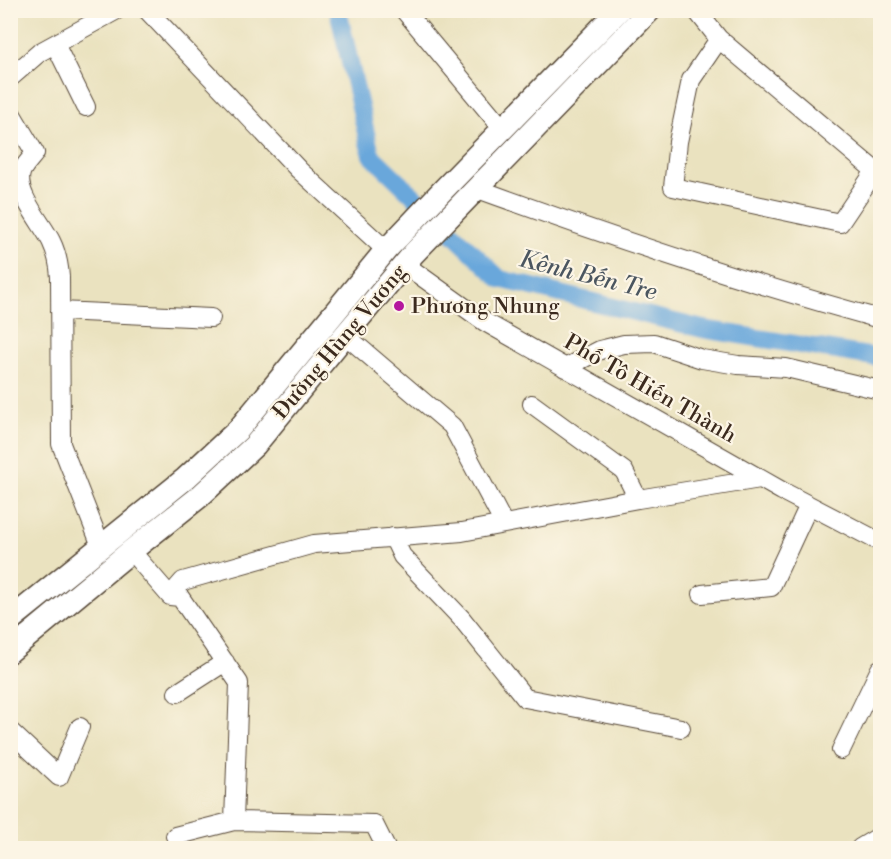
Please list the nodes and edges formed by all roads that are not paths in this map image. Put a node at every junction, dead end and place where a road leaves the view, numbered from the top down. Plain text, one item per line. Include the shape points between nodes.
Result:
1 (117, 10) edge
2 (147, 10) edge
3 (404, 10) edge
4 (619, 10) edge
5 (650, 10) edge
6 (696, 10) edge
7 (719, 39) junction
8 (55, 44) junction
9 (10, 78) edge
10 (86, 107) dead end
11 (10, 111) edge
12 (503, 129) junction
13 (878, 173) edge
14 (478, 189) junction
15 (391, 245) junction
16 (409, 259) junction
17 (60, 311) junction
18 (211, 318) dead end
19 (880, 319) edge
20 (345, 335) junction
21 (565, 368) junction
22 (880, 390) edge
23 (532, 404) dead end
24 (760, 479) junction
25 (638, 500) junction
26 (809, 505) junction
27 (504, 524) junction
28 (393, 537) junction
29 (880, 542) edge
30 (101, 546) junction
31 (131, 551) junction
32 (702, 594) dead end
33 (170, 596) junction
34 (10, 620) edge
35 (10, 651) edge
36 (225, 662) junction
37 (880, 669) edge
38 (177, 693) dead end
39 (80, 726) dead end
40 (681, 728) dead end
41 (10, 731) edge
42 (841, 750) dead end
43 (234, 821) junction
44 (175, 836) dead end
45 (880, 836) edge
46 (386, 849) edge
47 (860, 849) edge

1 - 8 street
2 - 15 street via 299,170
3 - 12 street
4 - 12 main road, Đường Hùng Vương
5 - 14 main road, Đường Hùng Vương
6 - 7 street
7 - 13 street
7 - 13 street via 691,80 673,187 840,223
8 - 9 street
8 - 10 street
11 - 17 street via 35,153 21,173 21,188 58,258
12 - 15 main road, Đường Hùng Vương
14 - 16 main road, Đường Hùng Vương
14 - 19 street via 749,281
15 - 16 main road
15 - 30 main road, Đường Hùng Vương via 238,430 185,479
16 - 20 main road, Đường Hùng Vương
16 - 21 street, Phố Tô Hiến Thành via 485,322
17 - 18 street
17 - 30 street via 61,444
20 - 27 street via 452,426
20 - 31 main road, Đường Hùng Vương via 255,445 199,497
21 - 22 street via 600,350 654,343 702,359 786,368
21 - 24 street, Phố Tô Hiến Thành
23 - 25 street via 624,471
24 - 25 street
24 - 26 street, Phố Tô Hiến Thành
25 - 27 street
26 - 29 street, Phố Tô Hiến Thành
26 - 32 street via 771,587
27 - 28 street via 462,532
28 - 33 street via 314,544 183,581
28 - 40 street via 402,556 462,619 525,698
30 - 34 main road, Đường Hùng Vương
31 - 33 street
31 - 35 main road, Đường Hùng Vương
33 - 36 street via 180,597
36 - 38 street
36 - 43 street via 239,683
37 - 42 street
39 - 41 street via 58,777
43 - 44 street
43 - 46 street via 374,824
45 - 47 street

